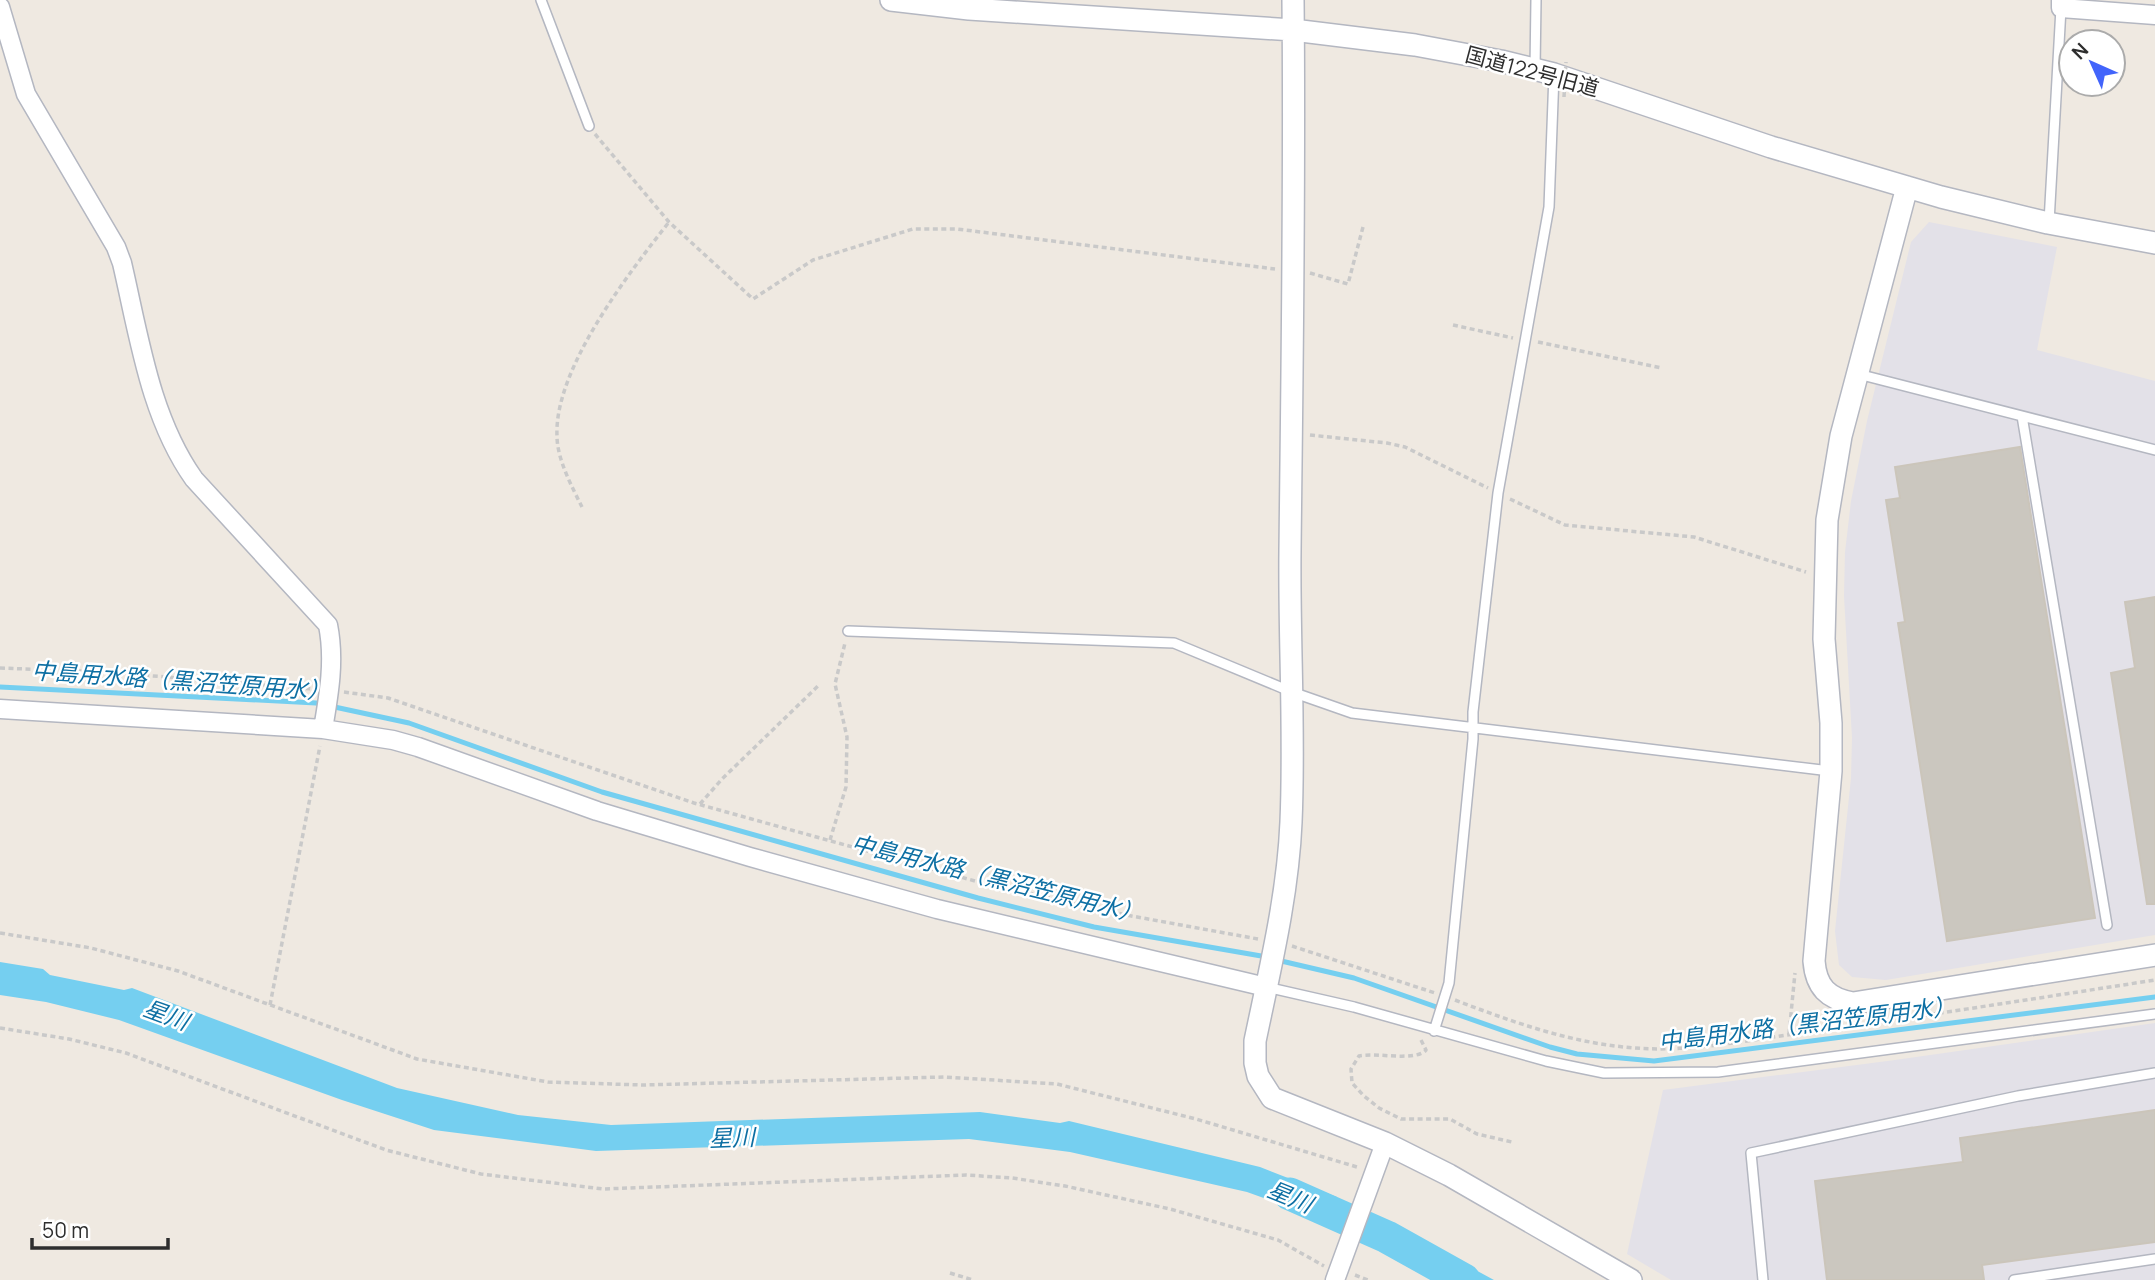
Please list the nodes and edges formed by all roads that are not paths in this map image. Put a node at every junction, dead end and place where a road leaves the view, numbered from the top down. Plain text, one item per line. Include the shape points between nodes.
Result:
1 (541, 0) edge
2 (891, 0) edge
3 (1293, 0) edge
4 (1536, 0) edge
5 (2061, 4) edge
6 (0, 7) edge
7 (2155, 15) edge
8 (1293, 30) junction
9 (1549, 68) junction
10 (589, 126) road end
11 (1907, 187) junction
12 (2048, 223) junction
13 (2155, 243) edge
14 (1858, 374) junction
15 (2022, 416) junction
16 (2155, 450) edge
17 (848, 631) road end
18 (1292, 692) junction
19 (0, 709) edge
20 (324, 723) junction
21 (1473, 728) junction
22 (1830, 771) junction
23 (2107, 925) dead end
24 (2155, 955) edge
25 (1267, 979) junction
26 (2155, 1014) edge
27 (1434, 1031) junction
28 (2155, 1073) edge
29 (1385, 1143) junction
30 (2155, 1259) edge
31 (1337, 1272) edge
32 (1631, 1280) edge
33 (1763, 1280) edge
34 (2014, 1280) edge

1 - 10 lane
2 - 8 street, 国道122号旧道
3 - 8 street
4 - 9 lane
5 - 7 street
5 - 12 lane
6 - 20 street via 26,94 116,247 152,387 179,457 328,625 333,649
8 - 9 street, 国道122号旧道 via 1415,44
8 - 18 street
9 - 11 street, 国道122号旧道 via 1771,147
9 - 21 lane via 1549,207 1498,493
11 - 12 street, 国道122号旧道
11 - 14 street
12 - 13 street, 国道122号旧道
14 - 15 lane
14 - 22 street via 1827,520 1824,639
15 - 16 lane
15 - 23 lane
17 - 18 lane via 1174,643
18 - 21 lane via 1352,713
18 - 25 street via 1291,823 1285,889
19 - 20 street
20 - 25 street via 418,747 660,831 937,909
21 - 22 lane
21 - 27 lane via 1450,984
22 - 24 street via 1814,961 1815,974 1827,995 1853,1003
25 - 27 lane
25 - 29 street via 1255,1041 1255,1063 1264,1088 1272,1098
26 - 27 lane via 1718,1072 1604,1073
28 - 33 lane via 2018,1096 1751,1153
29 - 31 street via 1367,1174
29 - 32 street via 1497,1200
30 - 34 lane

